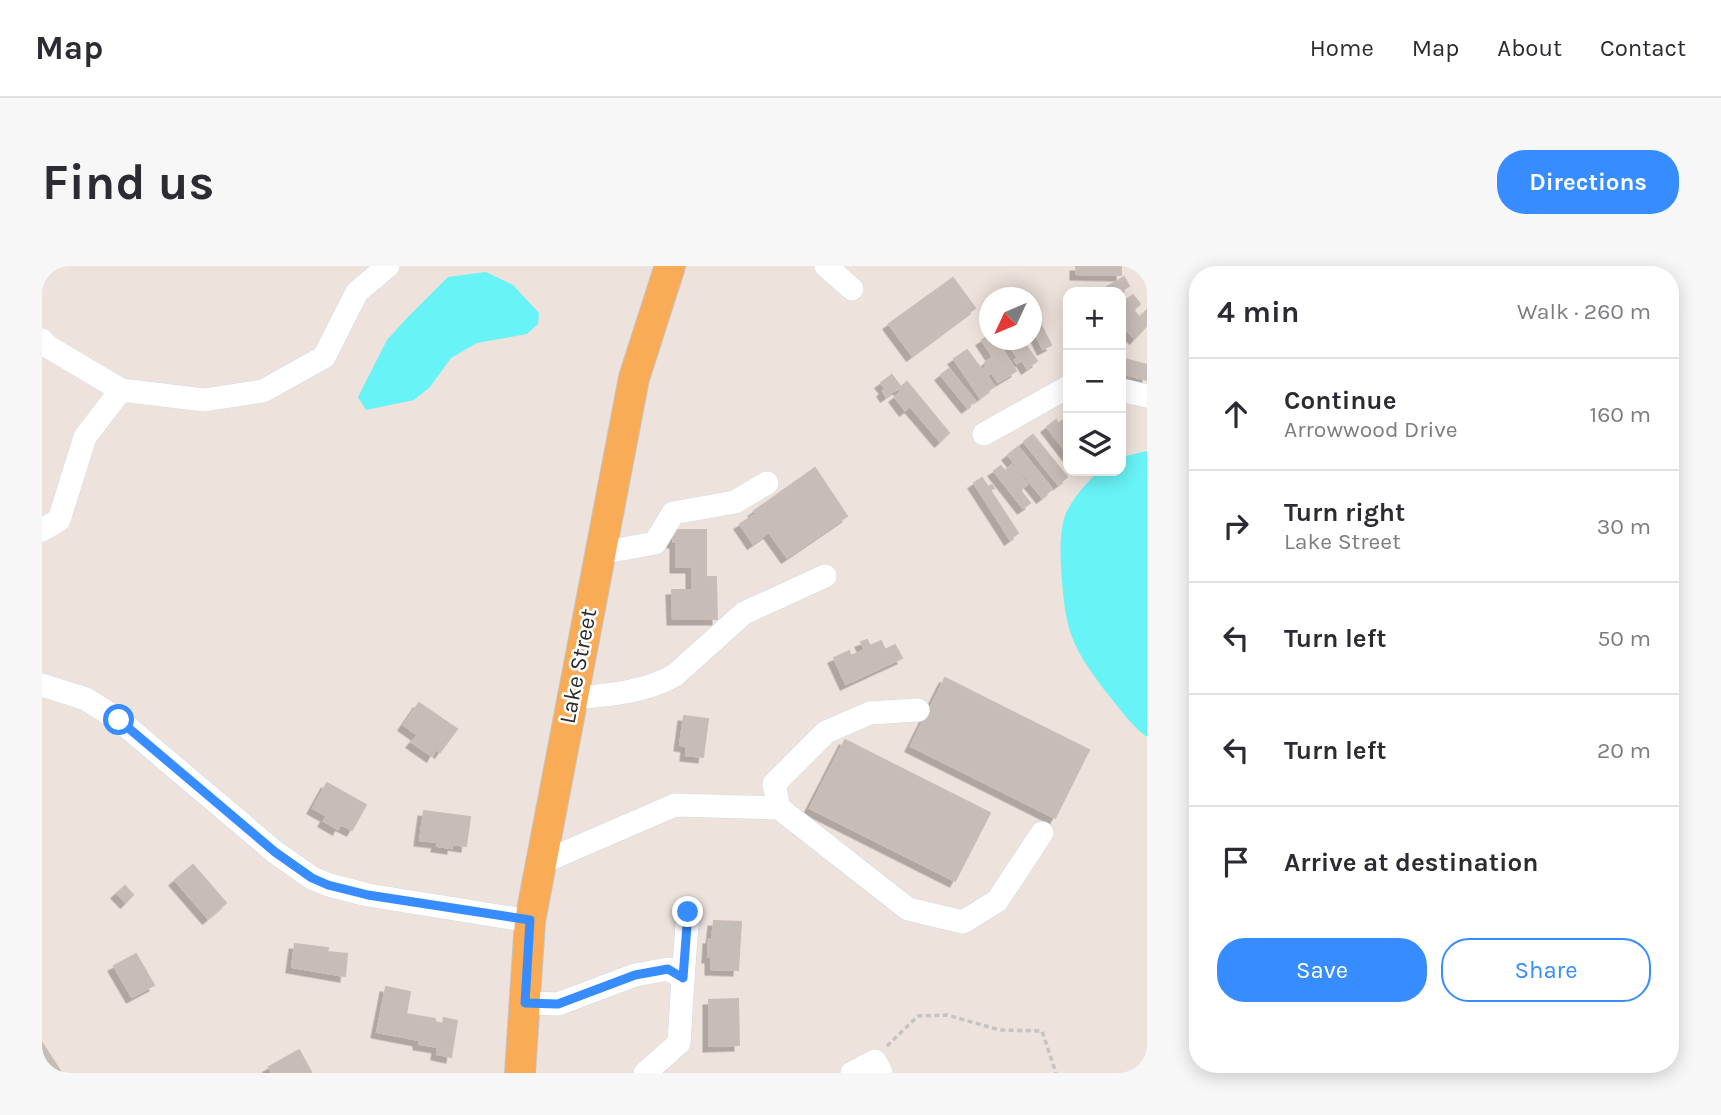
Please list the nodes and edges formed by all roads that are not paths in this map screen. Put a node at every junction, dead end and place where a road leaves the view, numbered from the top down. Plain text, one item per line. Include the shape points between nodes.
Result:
1 (388, 266) edge
2 (670, 266) edge
3 (825, 266) edge
4 (852, 289) dead end
5 (42, 340) edge
6 (121, 390) junction
7 (1063, 390) edge
8 (1126, 391) edge
9 (1147, 396) edge
10 (984, 434) dead end
11 (767, 483) dead end
12 (42, 530) edge
13 (600, 553) junction
14 (825, 576) dead end
15 (42, 685) edge
16 (572, 698) junction
17 (918, 710) dead end
18 (779, 808) junction
19 (1042, 833) dead end
20 (541, 863) junction
21 (688, 912) dead end
22 (530, 920) junction
23 (683, 978) junction
24 (525, 1003) junction
25 (878, 1067) edge
26 (520, 1073) edge
27 (645, 1073) edge
28 (852, 1073) edge

1 - 6 street via 357,292 324,357 263,391 204,400
2 - 13 main road, Lake Street via 637,362
3 - 4 street
5 - 6 street
6 - 12 street via 85,437 59,520
7 - 10 street
8 - 9 street
11 - 13 street via 735,502 673,513 655,543
13 - 16 main road, Lake Street
14 - 16 street via 744,613 662,683
15 - 22 street via 86,699 119,720 312,878 368,895
16 - 20 main road, Lake Street
17 - 18 street via 870,713 826,732 774,784
18 - 19 street via 908,909 963,922 997,901
18 - 20 street via 674,804
20 - 22 main road, Lake Street
21 - 23 street
22 - 24 main road, Lake Street
23 - 24 street via 668,969 635,975 558,1004
23 - 27 street via 679,1044
24 - 26 main road, Lake Street
25 - 28 street

